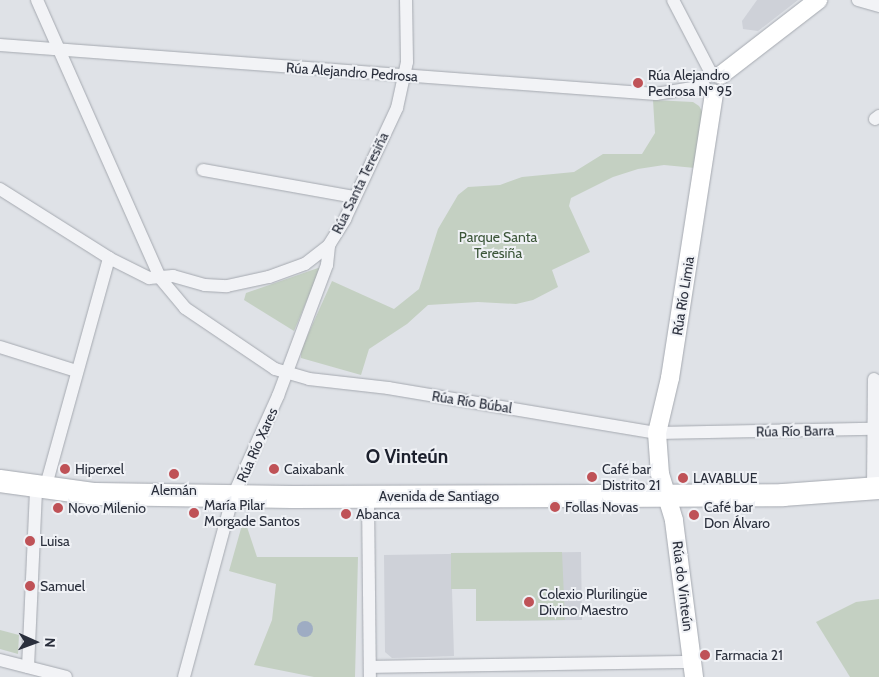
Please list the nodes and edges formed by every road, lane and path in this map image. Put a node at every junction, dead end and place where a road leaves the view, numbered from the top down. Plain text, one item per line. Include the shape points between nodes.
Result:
1 (37, 0) edge
2 (406, 0) edge
3 (673, 0) edge
4 (818, 0) edge
5 (858, 0) edge
6 (879, 6) edge
7 (0, 45) edge
8 (58, 49) junction
9 (717, 75) junction
10 (405, 76) junction
11 (709, 90) junction
12 (203, 170) dead end
13 (0, 189) edge
14 (355, 196) junction
15 (140, 239) junction
16 (329, 245) junction
17 (108, 258) junction
18 (174, 276) junction
19 (160, 278) junction
20 (0, 347) edge
21 (76, 370) junction
22 (286, 375) junction
23 (874, 379) dead end
24 (873, 429) junction
25 (657, 433) junction
26 (0, 482) edge
27 (876, 488) edge
28 (40, 489) junction
29 (234, 496) junction
30 (368, 496) junction
31 (667, 496) junction
32 (0, 660) edge
33 (28, 667) junction
34 (693, 670) edge
35 (370, 672) edge
36 (66, 677) edge
37 (184, 677) edge

1 - 8 street
2 - 10 street, Rúa Santa Teresiña
3 - 9 street
4 - 9 street
5 - 6 street
7 - 8 street, Rúa Alejandro Pedrosa
8 - 10 street, Rúa Alejandro Pedrosa
8 - 15 street
9 - 11 street via 723,82
10 - 11 street, Rúa Alejandro Pedrosa via 656,94
10 - 14 street, Rúa Santa Teresiña via 397,108
11 - 25 street, Rúa Río Limia via 670,378
12 - 14 street
13 - 17 street
14 - 16 street, Rúa Santa Teresiña
15 - 18 street
15 - 19 street
16 - 18 street, Rúa Santa Teresiña via 305,264 269,277 226,286 205,285
16 - 22 street, Rúa Río Xares via 326,265
17 - 19 street via 149,278
17 - 21 street
18 - 19 street
19 - 22 street via 189,311
20 - 21 street
21 - 28 street
22 - 25 street, Rúa Río Búbal
22 - 29 street, Rúa Río Xares
23 - 24 street
24 - 25 street, Rúa Río Barra
24 - 27 street
25 - 31 street, Rúa Río Limia via 660,474
26 - 28 highway, Avenida de Santiago
27 - 31 highway, Avenida de Santiago via 783,495
28 - 29 highway, Avenida de Santiago via 95,494
28 - 33 street
29 - 30 highway, Avenida de Santiago
29 - 37 street, Rúa Río Xares
30 - 31 highway, Avenida de Santiago
30 - 35 street
31 - 34 street, Rúa do Vinteún via 673,514
32 - 33 street
33 - 36 street
34 - 35 street

